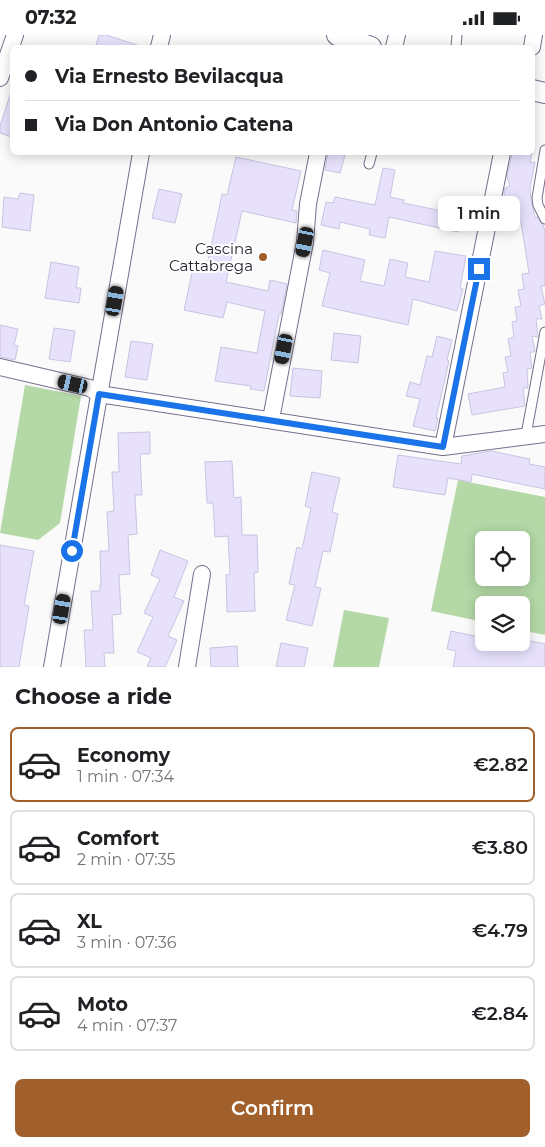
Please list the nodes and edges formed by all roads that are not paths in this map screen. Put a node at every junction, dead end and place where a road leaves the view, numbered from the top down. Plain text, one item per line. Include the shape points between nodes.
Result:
1 (339, 40) edge
2 (362, 45) edge
3 (10, 51) edge
4 (0, 78) edge
5 (545, 150) edge
6 (141, 155) edge
7 (318, 155) edge
8 (372, 155) edge
9 (502, 155) edge
10 (370, 164) dead end
11 (545, 219) edge
12 (545, 333) edge
13 (0, 367) edge
14 (99, 394) junction
15 (270, 419) junction
16 (545, 434) edge
17 (526, 435) junction
18 (443, 447) junction
19 (202, 574) dead end
20 (52, 667) edge
21 (186, 667) edge

1 - 2 street
3 - 4 street
5 - 11 lane via 537,198
6 - 14 street
7 - 15 street via 305,242
8 - 10 lane
9 - 18 street
12 - 17 lane
13 - 14 street via 90,387
14 - 15 street
14 - 20 street
15 - 18 street
16 - 17 street
17 - 18 street
19 - 21 street

